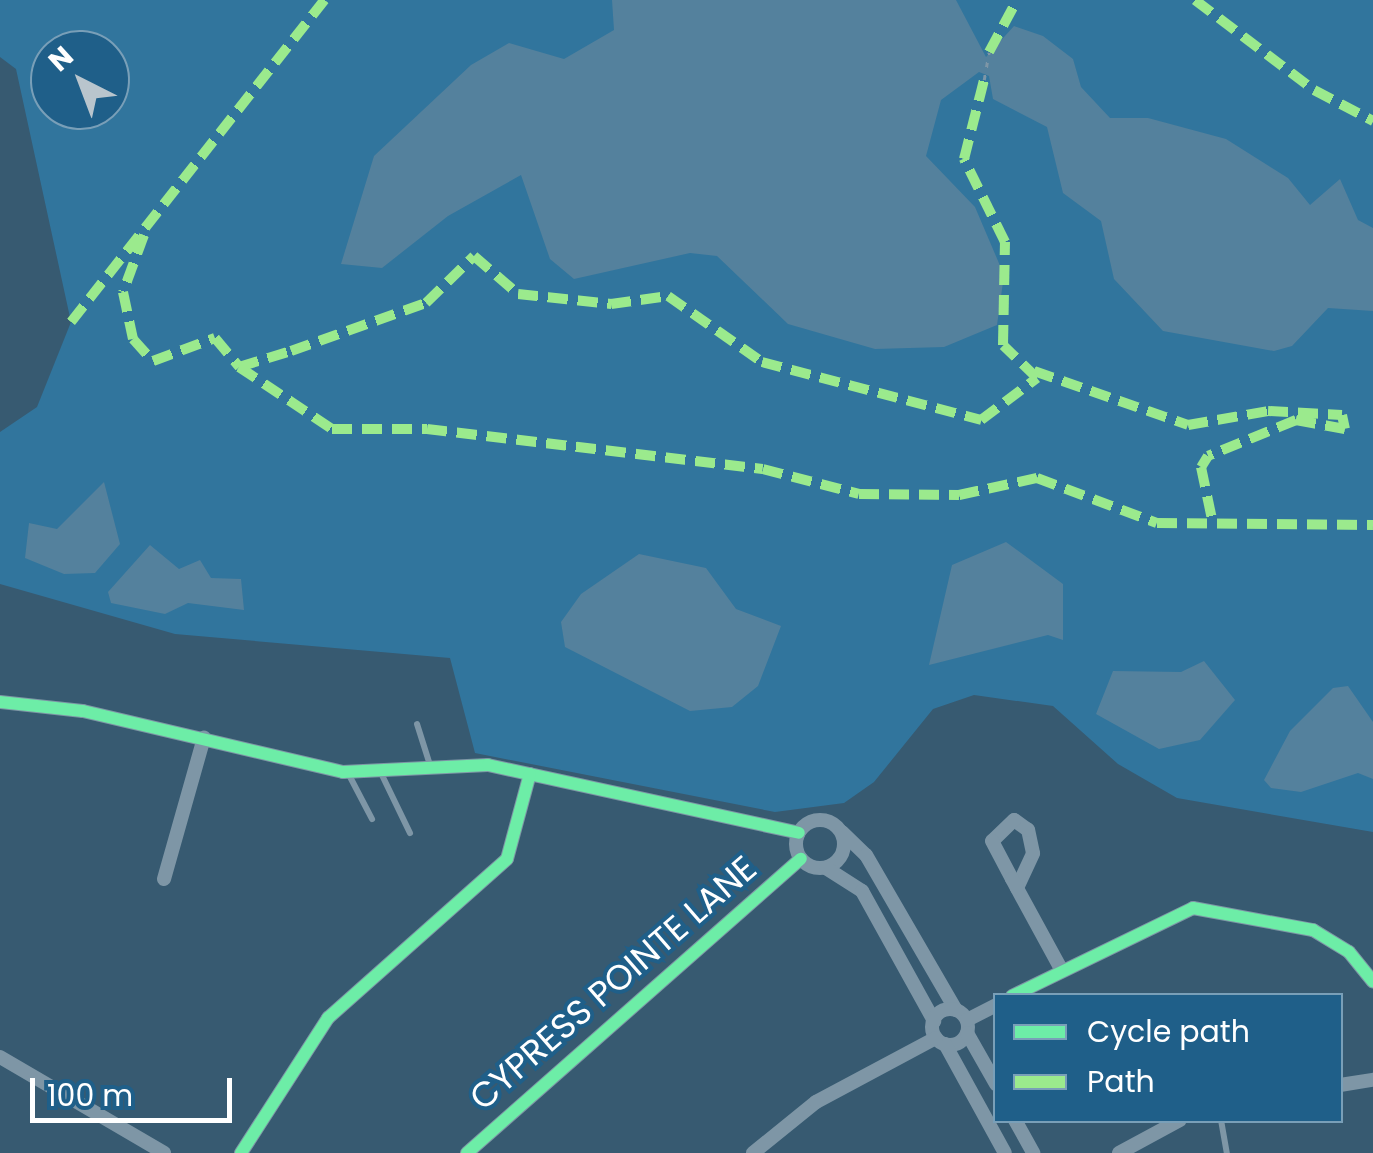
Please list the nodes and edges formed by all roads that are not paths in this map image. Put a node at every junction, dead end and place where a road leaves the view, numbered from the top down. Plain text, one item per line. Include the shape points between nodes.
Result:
1 (0, 702) edge
2 (417, 724) dead end
3 (204, 738) junction
4 (430, 765) junction
5 (379, 770) junction
6 (348, 772) junction
7 (530, 774) junction
8 (372, 819) dead end
9 (842, 832) junction
10 (410, 833) dead end
11 (799, 833) junction
12 (801, 859) junction
13 (826, 868) junction
14 (164, 879) dead end
15 (1018, 888) dead end
16 (1061, 969) junction
17 (1373, 982) edge
18 (1017, 993) edge
19 (993, 1006) edge
20 (934, 1021) junction
21 (964, 1021) junction
22 (940, 1041) junction
23 (0, 1057) edge
24 (993, 1078) edge
25 (1373, 1080) edge
26 (1343, 1085) edge
27 (1017, 1123) edge
28 (1174, 1123) edge
29 (1222, 1123) edge
30 (164, 1153) edge
31 (240, 1153) edge
32 (467, 1153) edge
33 (753, 1153) edge
34 (1005, 1153) edge
35 (1033, 1153) edge
36 (1119, 1153) edge
37 (1227, 1153) edge

1 - 3 street
2 - 4 lane
3 - 6 street
3 - 14 street
4 - 5 street
4 - 7 street
5 - 6 street
5 - 10 lane
6 - 8 lane
7 - 11 street
7 - 31 street via 507,859 328,1018
9 - 11 street via 816,820
9 - 13 street via 841,858
9 - 21 street via 866,855
11 - 12 street
12 - 13 street
12 - 32 street, CYPRESS POINTE LANE
13 - 20 street via 862,891
15 - 16 street
16 - 17 street via 1171,912 1202,908 1322,934
16 - 18 street
19 - 21 street
20 - 21 street
20 - 22 street
21 - 22 street
21 - 24 street
22 - 33 street via 816,1102
22 - 34 street
23 - 30 street
25 - 26 street
27 - 35 street
28 - 36 street
29 - 37 lane

